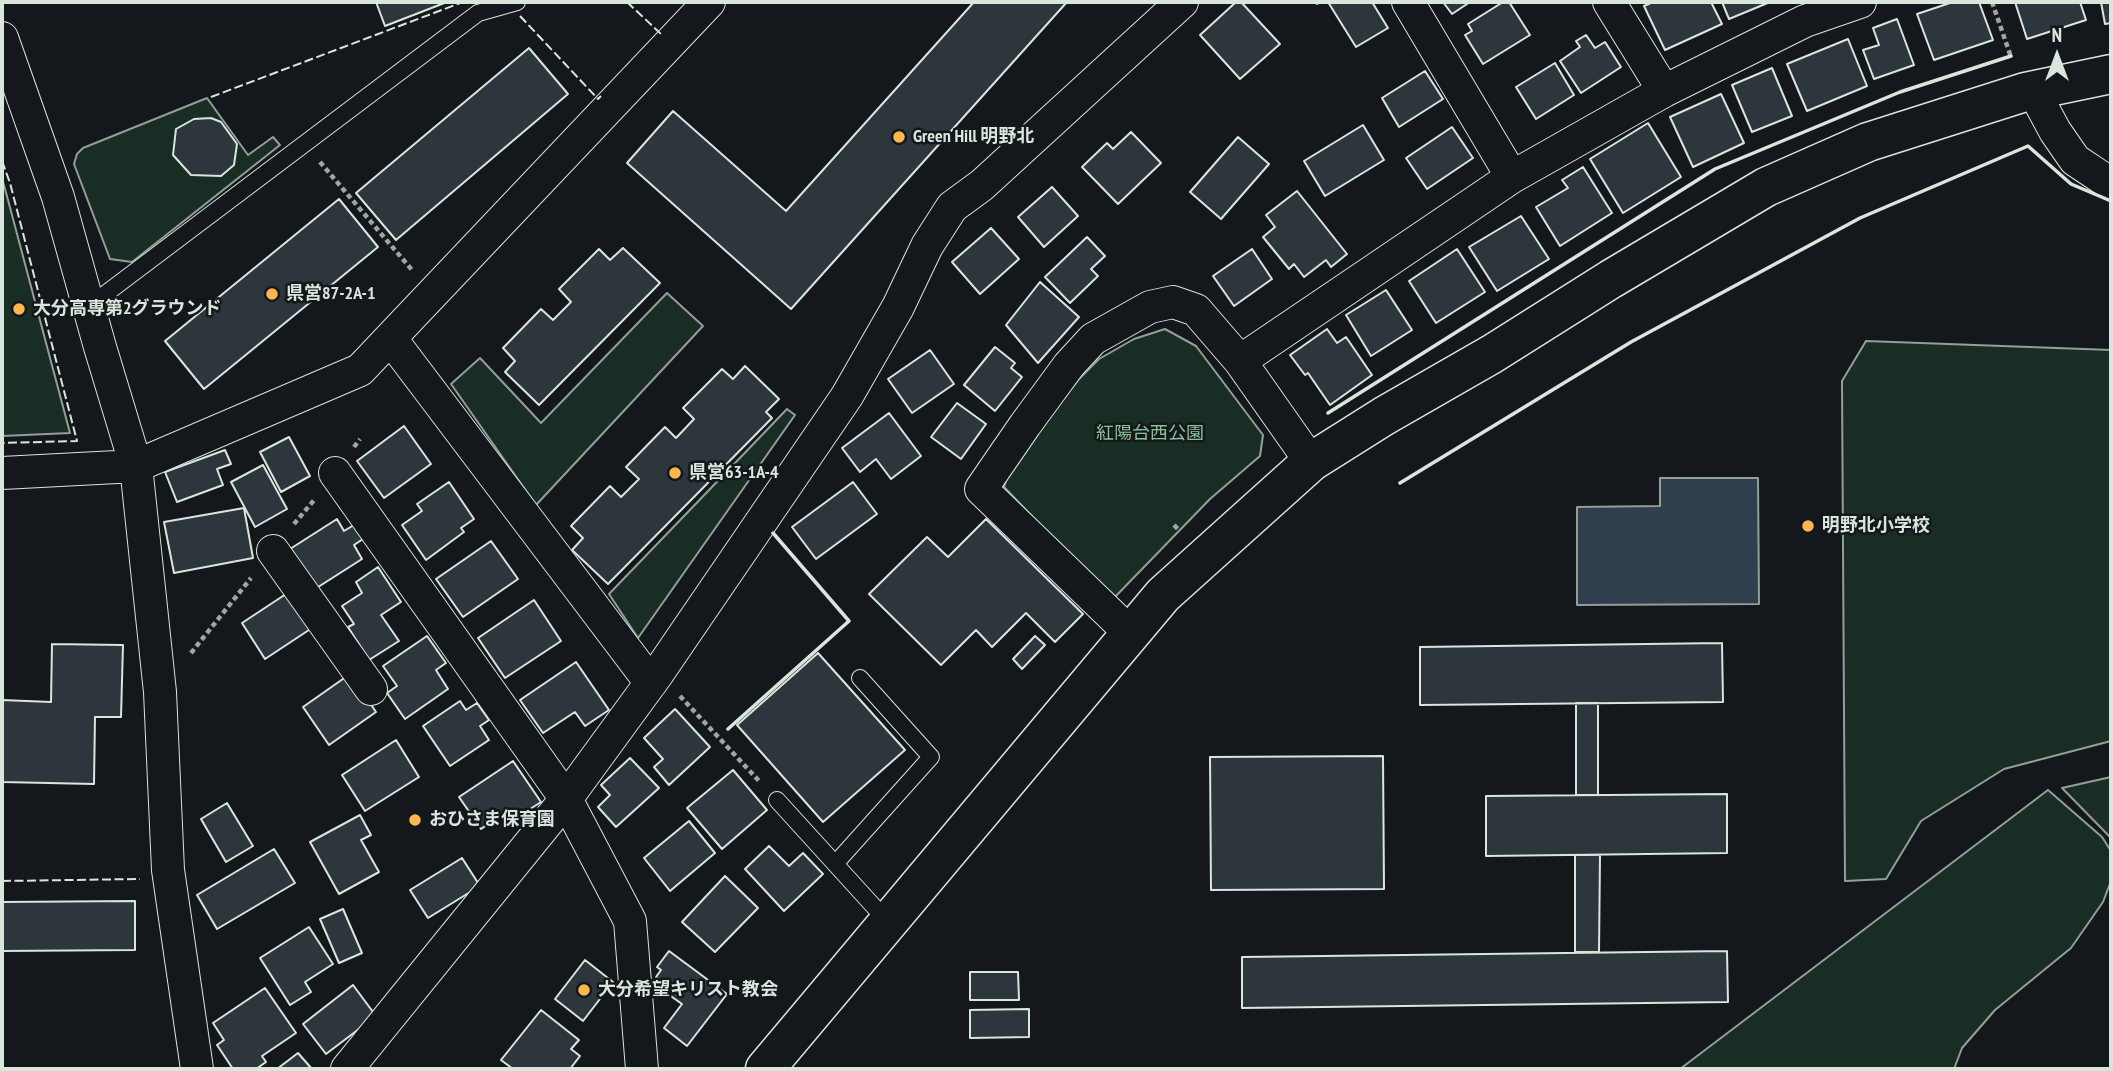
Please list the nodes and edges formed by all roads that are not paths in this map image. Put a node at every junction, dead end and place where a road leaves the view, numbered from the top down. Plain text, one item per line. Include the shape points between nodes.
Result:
1 (517, 2) edge
2 (709, 2) edge
3 (1182, 2) edge
4 (1408, 2) edge
5 (1609, 2) edge
6 (1860, 2) edge
7 (1801, 11) edge
8 (2, 38) edge
9 (2111, 74) edge
10 (2024, 79) junction
11 (1664, 91) junction
12 (1512, 177) junction
13 (2111, 184) edge
14 (88, 307) junction
15 (391, 339) junction
16 (1240, 361) junction
17 (1311, 462) junction
18 (136, 466) junction
19 (2, 473) edge
20 (335, 473) dead end
21 (273, 551) dead end
22 (1130, 633) junction
23 (654, 678) junction
24 (860, 678) dead end
25 (371, 689) dead end
26 (566, 799) junction
27 (777, 800) road end
28 (835, 864) junction
29 (887, 921) junction
30 (197, 1069) edge
31 (347, 1069) edge
32 (642, 1069) edge
33 (765, 1069) edge

1 - 14 lane via 478,13
2 - 15 street
3 - 23 street via 982,186 952,207 847,396
4 - 12 street
5 - 11 street
6 - 7 street
7 - 11 street
8 - 14 street via 58,197
9 - 10 street
10 - 13 street via 2075,160
10 - 17 street via 1766,187
11 - 12 street
12 - 16 street
14 - 18 street
15 - 18 street via 360,370
15 - 23 street
16 - 17 street
16 - 22 street via 1196,310 1173,302 1150,307 1093,339 1069,365 981,489
17 - 22 street via 1163,596
18 - 19 street
18 - 30 street via 159,691 168,870
20 - 26 street
21 - 25 street
22 - 29 street
23 - 26 street
24 - 28 lane via 931,757
26 - 31 street
26 - 32 street via 630,921
27 - 28 lane
28 - 29 lane
29 - 33 street

